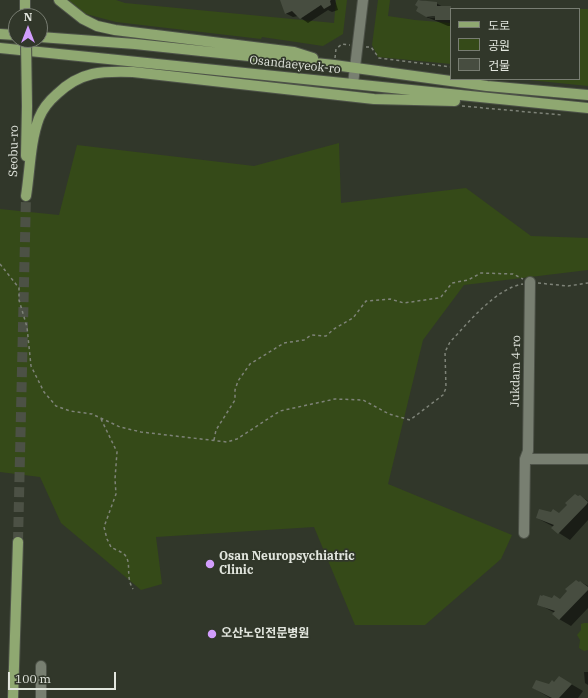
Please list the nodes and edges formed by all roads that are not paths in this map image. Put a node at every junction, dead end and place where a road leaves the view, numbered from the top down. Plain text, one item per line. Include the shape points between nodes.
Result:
1 (59, 0) edge
2 (362, 0) edge
3 (48, 37) edge
4 (0, 48) edge
5 (26, 48) edge
6 (334, 65) junction
7 (355, 67) junction
8 (353, 84) junction
9 (588, 95) edge
10 (509, 100) junction
11 (588, 108) edge
12 (530, 282) road end
13 (525, 459) junction
14 (588, 459) edge
15 (524, 533) dead end
16 (18, 542) tunnel mouth
17 (41, 666) dead end
18 (13, 698) edge
19 (41, 698) edge

1 - 6 main road via 83,20 97,26 294,52
2 - 7 street
3 - 6 main road, Osandaeyeok-ro
4 - 8 main road, Osandaeyeok-ro
5 - 10 main road, Seobu-ro, bridge via 26,196 39,117 48,102 65,86 82,76 105,71 374,99
6 - 7 main road, Osandaeyeok-ro
7 - 8 street
7 - 9 main road, Osandaeyeok-ro via 486,86
8 - 10 main road, Osandaeyeok-ro
10 - 11 main road, Osandaeyeok-ro
12 - 13 street, Jukdam 4-ro via 528,451
13 - 14 street
13 - 15 street, Jukdam 4-ro
16 - 18 main road
17 - 19 street

